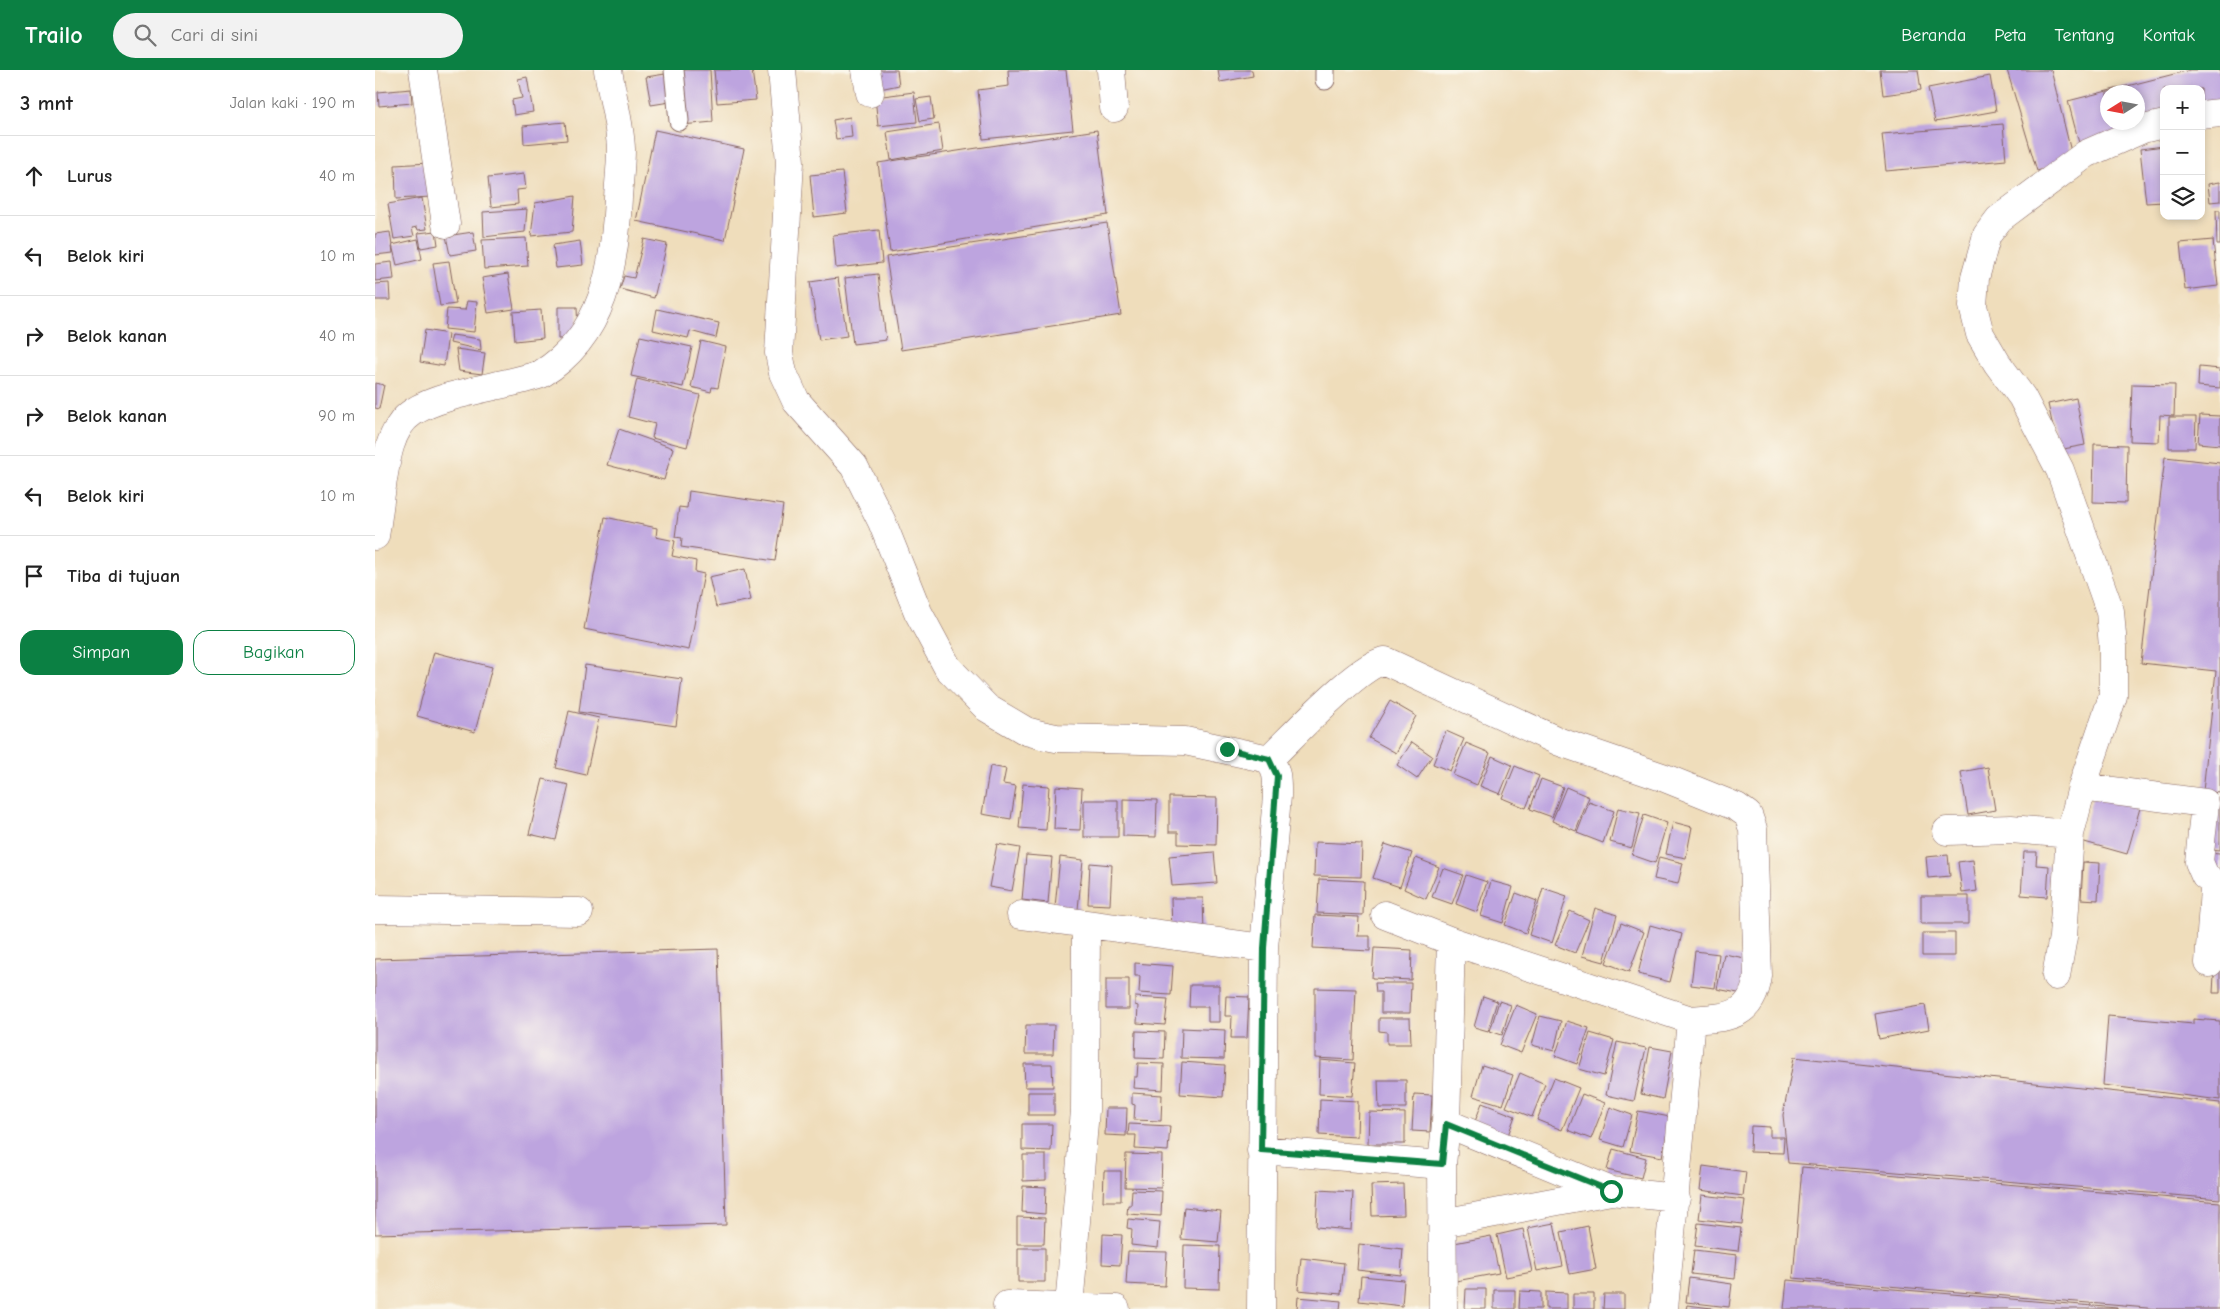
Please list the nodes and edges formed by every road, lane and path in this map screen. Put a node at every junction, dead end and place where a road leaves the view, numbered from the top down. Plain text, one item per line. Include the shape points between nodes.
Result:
1 (423, 70) edge
2 (608, 70) edge
3 (674, 70) edge
4 (782, 70) edge
5 (1111, 70) edge
6 (1114, 108) dead end
7 (2220, 114) edge
8 (2205, 115) edge
9 (679, 120) dead end
10 (2160, 125) edge
11 (446, 224) dead end
12 (375, 536) edge
13 (1269, 759) junction
14 (2082, 787) junction
15 (2212, 804) edge
16 (1947, 831) dead end
17 (2071, 834) junction
18 (375, 909) edge
19 (579, 912) dead end
20 (1385, 915) dead end
21 (1021, 916) dead end
22 (1086, 926) junction
23 (1451, 941) junction
24 (1264, 948) junction
25 (2209, 963) dead end
26 (2056, 976) dead end
27 (1691, 1020) junction
28 (1446, 1124) junction
29 (1261, 1150) junction
30 (1442, 1164) junction
31 (1611, 1191) junction
32 (1676, 1198) junction
33 (1442, 1223) junction
34 (1007, 1305) dead end
35 (1069, 1308) edge
36 (1116, 1309) edge
37 (1261, 1309) edge
38 (1443, 1309) edge
39 (1664, 1309) edge

1 - 11 street
2 - 12 street via 621,148 616,235 600,304 578,343 541,374 430,403 404,420 390,445
3 - 9 lane
4 - 13 street via 790,162 779,353 783,373 796,401 854,466 918,612 948,668 987,708 1027,731 1041,735 1185,741
5 - 6 street
7 - 8 street
10 - 14 street via 2086,154 1999,219 1987,234 1975,278 1973,306 1980,334 2022,397 2061,470 2111,611 2113,696
13 - 24 street via 1277,776 1277,796
13 - 27 street via 1359,673 1385,661 1560,742 1665,778 1743,811 1753,829 1756,990 1745,1007 1729,1017
14 - 15 street
14 - 17 street
15 - 25 street via 2199,862 2205,876 2213,881 2214,889
16 - 17 street via 2011,829
17 - 26 street via 2063,937
18 - 19 street
20 - 23 street
21 - 22 street
22 - 24 street
22 - 35 street via 1085,1110
23 - 27 street
23 - 28 street
24 - 29 street
27 - 32 street
28 - 30 street
28 - 31 street
29 - 30 street
29 - 37 street
30 - 33 street
31 - 32 street
31 - 33 street
32 - 39 street
33 - 38 street
34 - 35 street
35 - 36 street

